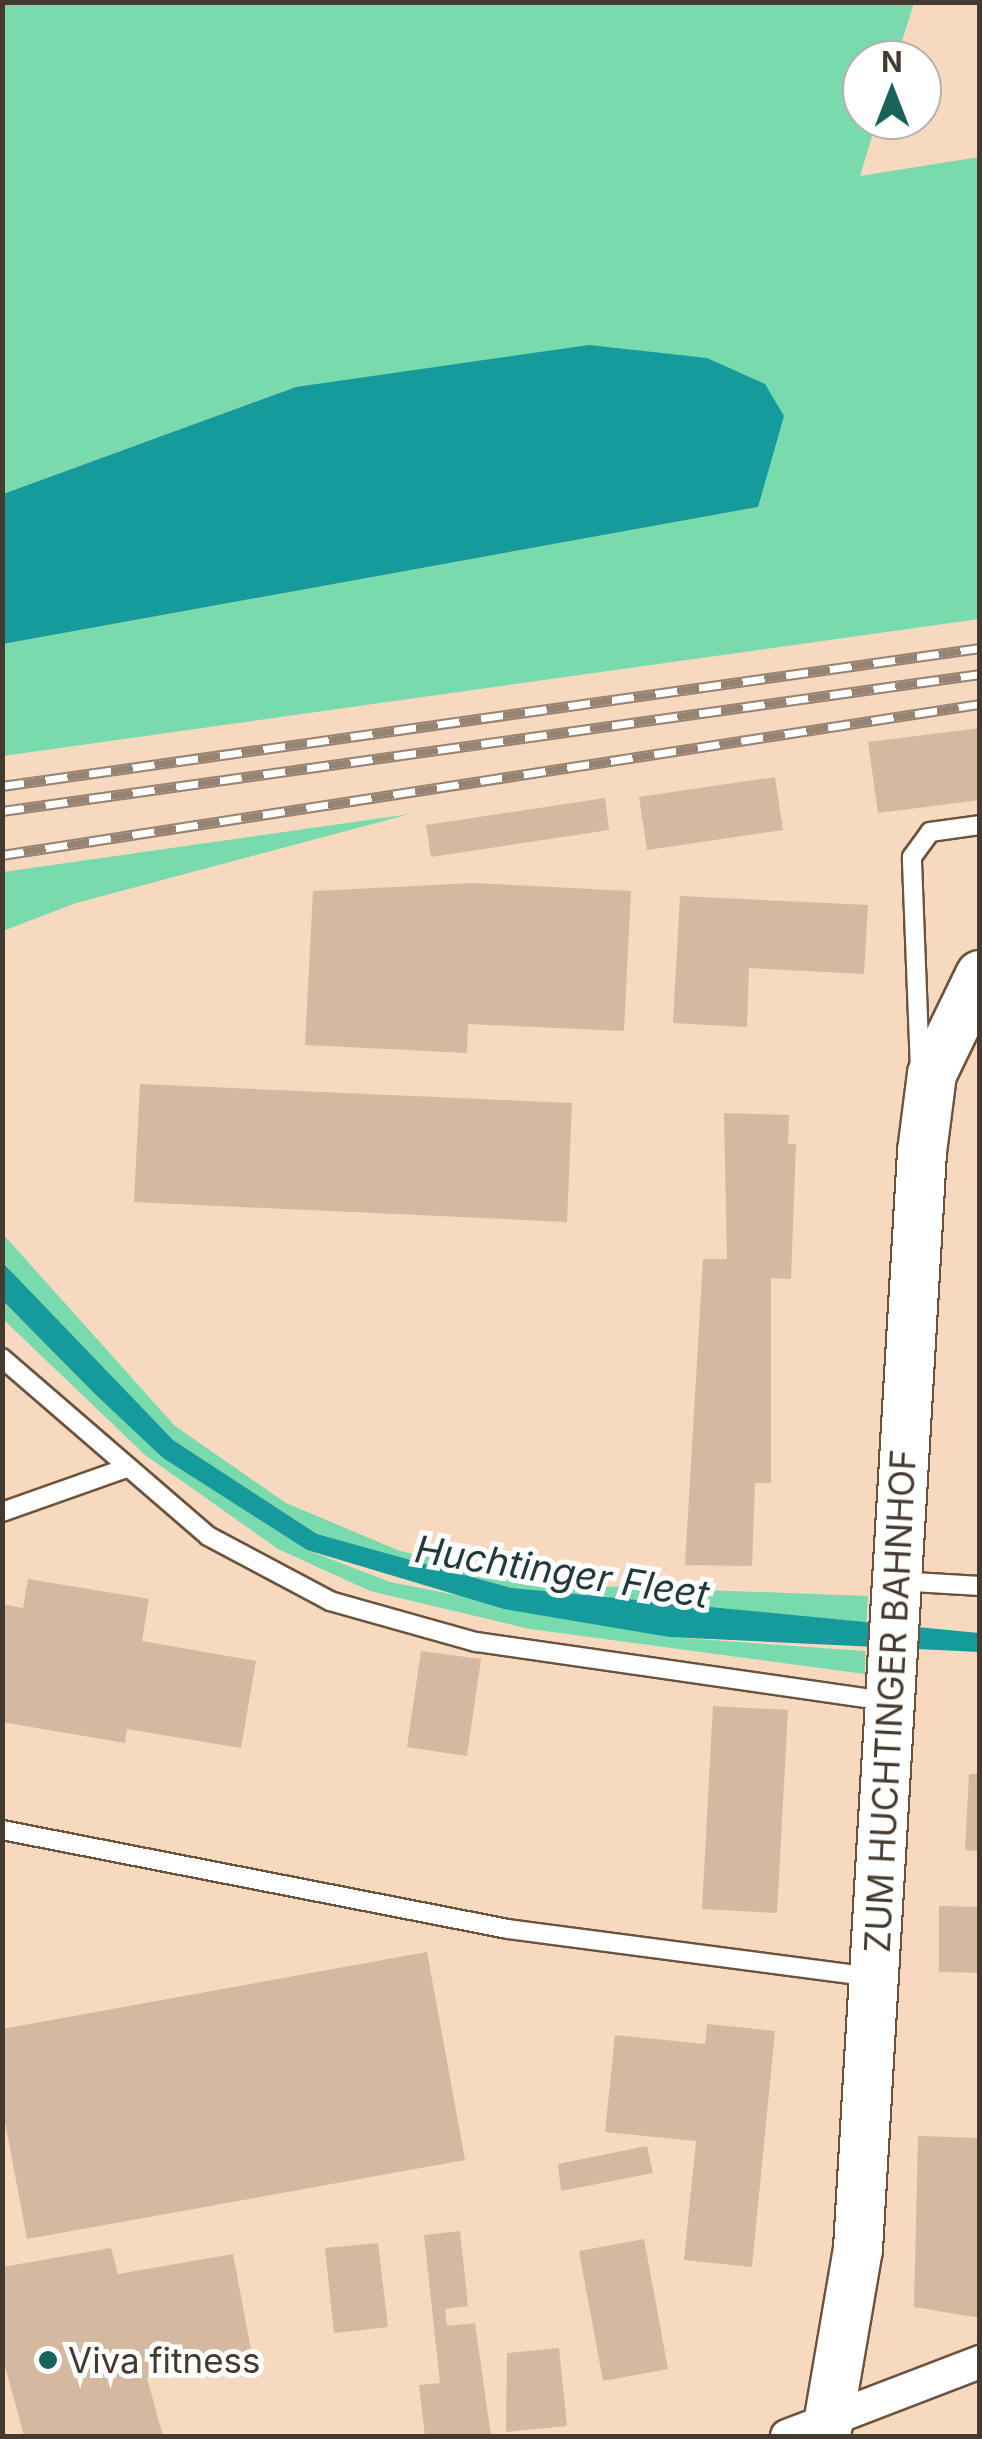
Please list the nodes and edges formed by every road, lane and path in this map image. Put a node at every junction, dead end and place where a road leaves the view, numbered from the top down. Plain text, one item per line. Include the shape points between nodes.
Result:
1 (980, 825) edge
2 (980, 975) edge
3 (922, 1152) junction
4 (2, 1358) edge
5 (126, 1468) junction
6 (2, 1512) edge
7 (980, 1586) edge
8 (893, 1642) junction
9 (2, 1830) edge
10 (875, 1977) junction
11 (980, 2362) edge
12 (813, 2431) edge

1 - 3 lane via 930,832 912,856
2 - 3 street, ZUM HUCHTINGER BAHNHOF via 932,1074
3 - 8 street, ZUM HUCHTINGER BAHNHOF
4 - 5 lane
5 - 6 lane
5 - 8 lane via 208,1536 330,1601 476,1642
7 - 8 lane
8 - 10 street, ZUM HUCHTINGER BAHNHOF
9 - 10 lane via 508,1929
10 - 12 street, ZUM HUCHTINGER BAHNHOF via 858,2249
11 - 12 street

